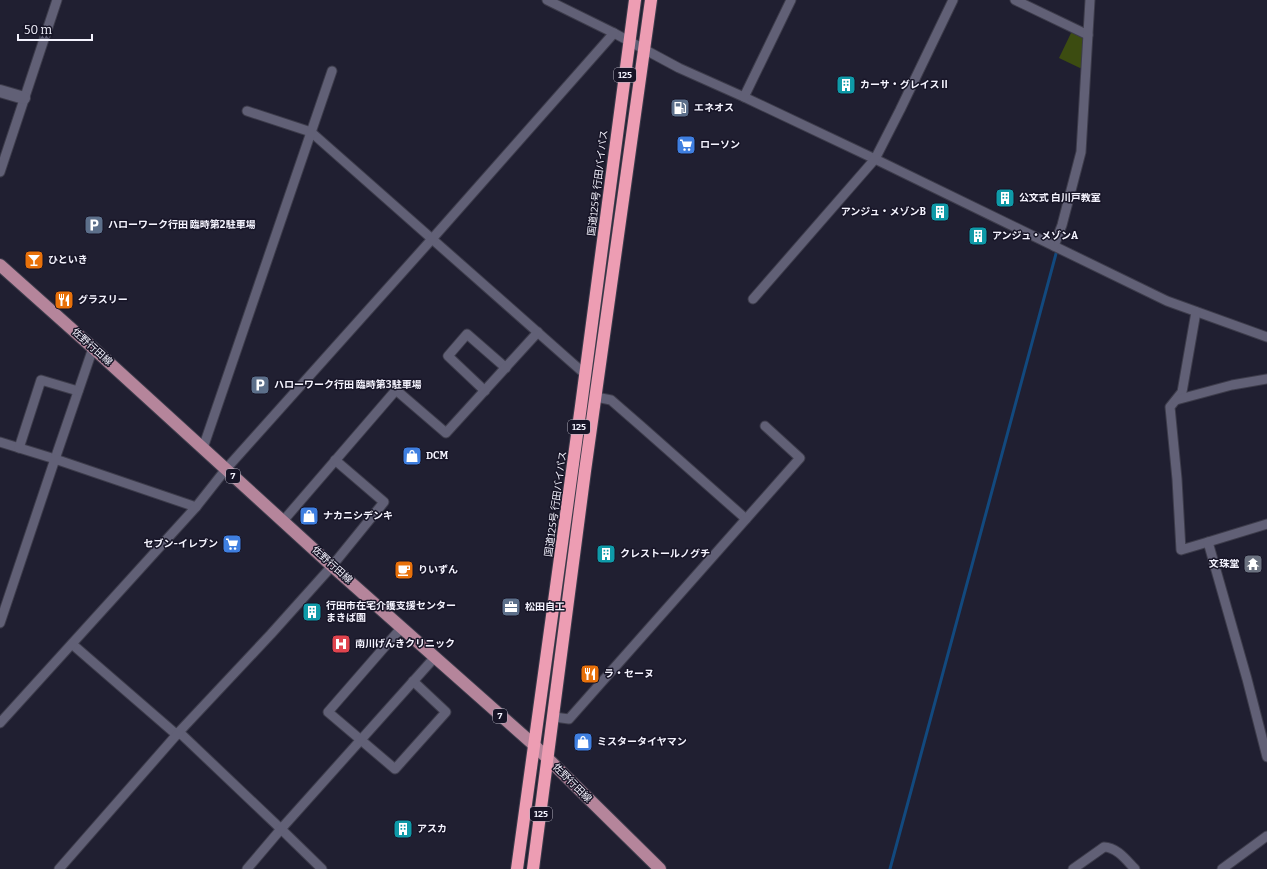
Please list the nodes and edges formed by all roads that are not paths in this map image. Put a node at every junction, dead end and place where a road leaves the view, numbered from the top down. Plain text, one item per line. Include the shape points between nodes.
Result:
1 (57, 0) edge
2 (547, 0) edge
3 (635, 0) edge
4 (651, 0) edge
5 (791, 0) edge
6 (953, 0) edge
7 (1015, 0) edge
8 (1090, 0) edge
9 (614, 33) junction
10 (1088, 35) junction
11 (629, 42) junction
12 (644, 50) junction
13 (332, 71) dead end
14 (0, 91) edge
15 (744, 97) junction
16 (24, 98) junction
17 (247, 111) dead end
18 (311, 132) junction
19 (875, 159) junction
20 (0, 172) edge
21 (432, 239) junction
22 (1054, 246) junction
23 (0, 265) edge
24 (753, 299) dead end
25 (1196, 312) junction
26 (538, 332) junction
27 (1267, 337) edge
28 (93, 348) junction
29 (506, 368) junction
30 (586, 375) junction
31 (1267, 379) edge
32 (78, 391) junction
33 (485, 391) junction
34 (596, 397) junction
35 (1176, 400) junction
36 (765, 426) dead end
37 (0, 442) edge
38 (19, 448) junction
39 (203, 448) junction
40 (55, 459) junction
41 (335, 460) junction
42 (226, 470) junction
43 (196, 507) junction
44 (746, 519) junction
45 (283, 520) junction
46 (1267, 524) edge
47 (1208, 542) junction
48 (332, 566) junction
49 (0, 623) edge
50 (402, 627) junction
51 (72, 644) junction
52 (435, 657) junction
53 (413, 682) junction
54 (554, 717) junction
55 (0, 723) edge
56 (178, 734) junction
57 (361, 740) junction
58 (534, 745) junction
59 (1267, 757) edge
60 (548, 760) junction
61 (281, 829) junction
62 (1267, 836) edge
63 (59, 869) edge
64 (247, 869) edge
65 (322, 869) edge
66 (517, 869) edge
67 (533, 869) edge
68 (660, 869) edge
69 (1074, 869) edge
70 (1135, 869) edge
71 (1222, 869) edge

1 - 16 street
2 - 9 street
3 - 11 highway, 国道125号 行田バイパス / 125
4 - 12 highway, 125
5 - 15 street
6 - 19 street
7 - 10 street
8 - 10 street
9 - 11 street
9 - 21 street
10 - 22 street via 1081,152
11 - 12 street
11 - 30 highway, 国道125号 行田バイパス / 125
12 - 15 street
12 - 34 highway, 125
13 - 18 street
14 - 16 street
15 - 19 street
16 - 20 street
17 - 18 street
18 - 21 street
18 - 39 street
19 - 22 street
19 - 24 street
21 - 26 street
21 - 42 street
22 - 25 street via 1167,301
23 - 28 main road, 佐野行田線 / 7
25 - 27 street
25 - 35 street via 1182,392
26 - 29 street
26 - 30 street
28 - 32 street
28 - 39 main road, 佐野行田線 / 7
29 - 33 street
29 - 33 street via 467,334 448,356
30 - 58 highway, 国道125号 行田バイパス / 125
31 - 35 street via 1232,385
32 - 38 street via 41,380
32 - 40 street
33 - 41 street via 446,433 396,390
34 - 44 street via 610,400
34 - 54 highway, 125
35 - 47 street via 1170,407 1180,550
36 - 44 street via 800,458
37 - 38 street
38 - 40 street
39 - 42 main road, 佐野行田線 / 7
40 - 43 street
40 - 49 street
41 - 45 street
41 - 48 street via 384,502
42 - 43 street
42 - 45 main road, 佐野行田線 / 7
43 - 51 street
44 - 54 street via 569,719
45 - 48 main road, 佐野行田線 / 7
46 - 47 street
47 - 59 street
48 - 50 main road, 佐野行田線 / 7
48 - 56 street
50 - 52 main road, 佐野行田線 / 7
50 - 57 street via 328,712
51 - 55 street
51 - 56 street
52 - 53 street
52 - 58 main road, 佐野行田線 / 7
53 - 57 street
53 - 57 street via 446,712 395,769
54 - 60 highway, 125
56 - 61 street
56 - 63 street
57 - 61 street
58 - 60 main road, 佐野行田線 / 7
58 - 66 highway, 国道125号 行田バイパス / 125
60 - 67 highway, 125
60 - 68 main road, 佐野行田線 / 7
61 - 64 street
61 - 65 street
62 - 71 street
69 - 70 street via 1104,847 1109,847

